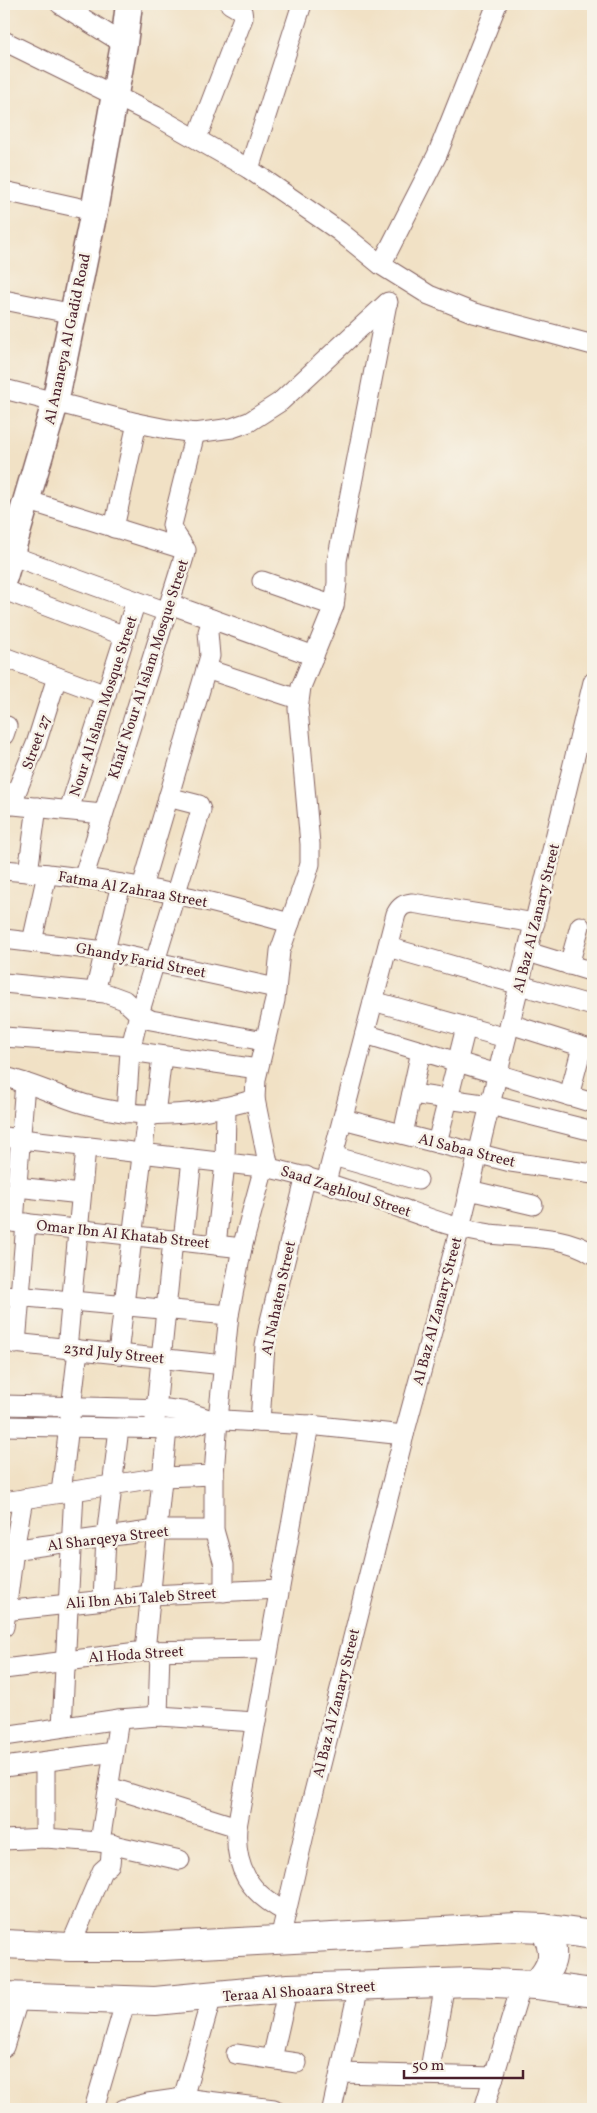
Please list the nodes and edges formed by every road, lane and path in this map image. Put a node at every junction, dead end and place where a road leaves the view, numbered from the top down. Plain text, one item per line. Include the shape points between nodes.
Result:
1 (60, 4) edge
2 (129, 4) edge
3 (230, 4) edge
4 (302, 4) edge
5 (497, 4) edge
6 (4, 40) edge
7 (124, 44) junction
8 (114, 97) junction
9 (197, 138) junction
10 (249, 169) junction
11 (4, 191) edge
12 (94, 211) junction
13 (381, 265) junction
14 (407, 284) junction
15 (4, 300) edge
16 (387, 303) junction
17 (74, 314) junction
18 (593, 345) edge
19 (4, 390) edge
20 (55, 403) junction
21 (137, 423) junction
22 (195, 433) junction
23 (26, 500) junction
24 (114, 528) junction
25 (186, 550) junction
26 (7, 566) edge
27 (262, 581) dead end
28 (4, 590) edge
29 (136, 601) junction
30 (334, 606) junction
31 (169, 608) junction
32 (212, 619) junction
33 (125, 636) junction
34 (314, 656) junction
35 (4, 658) edge
36 (206, 669) junction
37 (57, 678) junction
38 (593, 682) edge
39 (106, 696) junction
40 (298, 699) junction
41 (168, 797) junction
42 (7, 804) edge
43 (37, 807) junction
44 (69, 810) junction
45 (102, 814) junction
46 (4, 870) edge
47 (38, 873) junction
48 (83, 879) junction
49 (121, 884) junction
50 (142, 887) junction
51 (177, 894) junction
52 (290, 923) junction
53 (535, 923) junction
54 (580, 926) dead end
55 (4, 939) edge
56 (32, 942) junction
57 (388, 947) junction
58 (105, 951) junction
59 (528, 952) junction
60 (156, 961) junction
61 (569, 965) junction
62 (593, 972) edge
63 (4, 983) edge
64 (519, 985) junction
65 (276, 988) junction
66 (95, 992) junction
67 (374, 1001) junction
68 (593, 1006) edge
69 (139, 1014) junction
70 (466, 1027) junction
71 (508, 1031) junction
72 (365, 1034) junction
73 (4, 1037) edge
74 (264, 1040) junction
75 (588, 1048) edge
76 (131, 1049) junction
77 (421, 1051) junction
78 (162, 1056) junction
79 (457, 1062) junction
80 (258, 1069) junction
81 (498, 1074) junction
82 (4, 1078) edge
83 (25, 1083) junction
84 (412, 1094) junction
85 (569, 1096) junction
86 (255, 1099) junction
87 (448, 1099) junction
88 (593, 1103) edge
89 (490, 1106) junction
90 (226, 1108) junction
91 (126, 1113) junction
92 (151, 1115) junction
93 (342, 1120) junction
94 (593, 1131) edge
95 (404, 1134) junction
96 (12, 1138) edge
97 (437, 1143) junction
98 (86, 1147) junction
99 (142, 1153) junction
100 (478, 1153) junction
101 (333, 1156) junction
102 (192, 1159) junction
103 (225, 1163) junction
104 (266, 1167) junction
105 (593, 1174) edge
106 (306, 1176) junction
107 (418, 1180) dead end
108 (326, 1182) junction
109 (17, 1187) junction
110 (469, 1190) junction
111 (81, 1194) junction
112 (533, 1204) dead end
113 (15, 1222) edge
114 (460, 1228) junction
115 (78, 1229) junction
116 (133, 1235) junction
117 (178, 1240) junction
118 (216, 1245) junction
119 (242, 1248) junction
120 (593, 1254) edge
121 (12, 1296) edge
122 (71, 1301) junction
123 (124, 1306) junction
124 (166, 1310) junction
125 (229, 1316) junction
126 (10, 1343) edge
127 (72, 1349) junction
128 (118, 1354) junction
129 (162, 1358) junction
130 (224, 1365) junction
131 (4, 1405) edge
132 (71, 1406) junction
133 (156, 1409) junction
134 (213, 1419) junction
135 (260, 1422) junction
136 (309, 1425) junction
137 (4, 1426) edge
138 (69, 1427) junction
139 (119, 1428) junction
140 (160, 1429) junction
141 (404, 1435) junction
142 (214, 1475) junction
143 (162, 1477) junction
144 (113, 1485) junction
145 (68, 1492) junction
146 (23, 1499) junction
147 (4, 1502) edge
148 (157, 1530) junction
149 (214, 1530) junction
150 (106, 1538) junction
151 (72, 1542) junction
152 (9, 1551) edge
153 (279, 1589) junction
154 (224, 1592) junction
155 (151, 1595) junction
156 (103, 1599) junction
157 (69, 1602) junction
158 (4, 1616) edge
159 (268, 1650) junction
160 (153, 1651) junction
161 (66, 1660) junction
162 (4, 1668) edge
163 (158, 1716) junction
164 (119, 1720) junction
165 (256, 1722) junction
166 (62, 1728) junction
167 (4, 1736) edge
168 (114, 1752) junction
169 (45, 1762) junction
170 (4, 1767) edge
171 (109, 1787) junction
172 (237, 1827) junction
173 (45, 1838) junction
174 (4, 1840) edge
175 (106, 1843) junction
176 (180, 1860) dead end
177 (286, 1912) junction
178 (543, 1928) junction
179 (593, 1935) edge
180 (280, 1939) junction
181 (4, 1944) edge
182 (70, 1947) junction
183 (445, 1983) junction
184 (529, 1984) junction
185 (359, 1986) junction
186 (288, 1988) junction
187 (593, 1993) edge
188 (11, 1996) edge
189 (212, 1996) junction
190 (126, 2000) junction
191 (4, 2047) edge
192 (236, 2054) dead end
193 (272, 2060) junction
194 (297, 2063) dead end
195 (340, 2072) junction
196 (429, 2075) junction
197 (494, 2076) junction
198 (182, 2104) edge
199 (94, 2109) edge
200 (124, 2109) edge
201 (274, 2109) edge
202 (332, 2109) edge
203 (484, 2109) edge

1 - 7 street
2 - 7 street, Al Ananeya Al Gadid Road
3 - 9 street via 242,10 242,18
4 - 10 street
5 - 13 street via 437,155
6 - 8 street
7 - 8 street, Al Ananeya Al Gadid Road
8 - 9 street
8 - 12 street, Al Ananeya Al Gadid Road
9 - 10 street
10 - 13 street via 339,231
11 - 12 street
12 - 17 street, Al Ananeya Al Gadid Road
13 - 14 street
14 - 16 street
14 - 18 street via 451,305
15 - 17 street
16 - 22 street via 265,414 232,428
16 - 30 street via 337,561
17 - 20 street, Al Ananeya Al Gadid Road
19 - 20 street
20 - 21 street
20 - 23 street, Al Ananeya Al Gadid Road
21 - 22 street
21 - 24 street
22 - 25 street, Khalf Nour Al Islam Mosque Street via 172,525 173,533
23 - 24 street
23 - 26 street, Al Ananeya Al Gadid Road
24 - 25 street
25 - 31 street, Khalf Nour Al Islam Mosque Street
26 - 29 street
27 - 30 street
28 - 33 street
29 - 31 street
29 - 33 street, Nour Al Islam Mosque Street
30 - 34 street
31 - 32 street
31 - 45 street, Khalf Nour Al Islam Mosque Street
32 - 34 street
32 - 36 street
33 - 39 street, Nour Al Islam Mosque Street
34 - 40 street
35 - 37 street
36 - 40 street
36 - 41 street
37 - 39 street
37 - 42 street, Street 27 via 36,744
38 - 53 street, Al Baz Al Zanary Street
39 - 44 street, Nour Al Islam Mosque Street
40 - 52 street via 311,854 308,874
41 - 50 street
41 - 51 street via 197,804 201,808
42 - 43 street
43 - 44 street
43 - 47 street
44 - 45 street
45 - 48 street, Khalf Nour Al Islam Mosque Street
46 - 47 street, Fatma Al Zahraa Street
47 - 48 street, Fatma Al Zahraa Street
47 - 56 street
48 - 49 street, Fatma Al Zahraa Street
49 - 50 street, Fatma Al Zahraa Street
49 - 58 street
50 - 51 street, Fatma Al Zahraa Street
51 - 52 street, Fatma Al Zahraa Street
51 - 60 street
52 - 65 street via 280,951
53 - 57 street via 405,904 396,914
53 - 59 street, Al Baz Al Zanary Street
54 - 61 street
55 - 56 street, Ghandy Farid Street
56 - 58 street, Ghandy Farid Street
57 - 64 street
57 - 67 street
58 - 60 street, Ghandy Farid Street
58 - 66 street
59 - 61 street
59 - 64 street, Al Baz Al Zanary Street
60 - 65 street, Ghandy Farid Street
60 - 69 street
61 - 62 street
63 - 66 street
64 - 68 street
64 - 71 street, Al Baz Al Zanary Street
65 - 74 street
66 - 69 street via 124,1000
67 - 70 street
67 - 72 street
69 - 74 street via 158,1022
69 - 76 street
70 - 71 street
70 - 79 street
71 - 75 street
71 - 81 street, Al Baz Al Zanary Street
72 - 77 street
72 - 93 street
73 - 76 street
74 - 80 street
75 - 85 street
76 - 78 street
76 - 91 street
77 - 79 street
77 - 84 street
78 - 80 street
78 - 92 street
79 - 81 street
79 - 87 street
80 - 86 street
81 - 85 street
81 - 89 street, Al Baz Al Zanary Street
82 - 83 street
83 - 91 street via 85,1104
83 - 96 street
84 - 87 street
84 - 95 street
85 - 88 street
86 - 90 street
86 - 104 street
87 - 89 street
87 - 97 street
89 - 94 street
89 - 100 street, Al Baz Al Zanary Street
90 - 92 street
90 - 103 street
91 - 92 street
92 - 99 street
93 - 95 street, Al Sabaa Street
93 - 101 street
95 - 97 street, Al Sabaa Street
96 - 98 street, Saad Zaghloul Street
96 - 109 street
97 - 100 street, Al Sabaa Street
98 - 99 street, Saad Zaghloul Street
98 - 111 street
99 - 102 street, Saad Zaghloul Street
99 - 116 street
100 - 105 street, Al Sabaa Street via 511,1162
100 - 110 street, Al Baz Al Zanary Street
101 - 107 street
101 - 108 street
102 - 103 street, Saad Zaghloul Street
102 - 117 street
103 - 104 street, Saad Zaghloul Street
103 - 118 street
104 - 106 street, Saad Zaghloul Street
104 - 119 street
106 - 108 street, Saad Zaghloul Street
106 - 135 street, Al Nahaten Street via 265,1345
108 - 114 street, Saad Zaghloul Street
109 - 111 street
109 - 113 street
110 - 112 street
110 - 114 street, Al Baz Al Zanary Street
111 - 115 street
113 - 115 street, Omar Ibn Al Khatab Street
113 - 121 street
114 - 120 street, Saad Zaghloul Street via 564,1241
114 - 141 street, Al Baz Al Zanary Street
115 - 116 street, Omar Ibn Al Khatab Street
115 - 122 street
116 - 117 street, Omar Ibn Al Khatab Street
116 - 123 street
117 - 118 street, Omar Ibn Al Khatab Street
117 - 124 street
118 - 119 street, Omar Ibn Al Khatab Street
119 - 125 street
121 - 122 street
121 - 126 street
122 - 123 street
122 - 127 street
123 - 124 street
123 - 128 street
124 - 125 street
124 - 129 street
125 - 130 street
126 - 127 street, 23rd July Street
127 - 128 street, 23rd July Street
127 - 132 street
128 - 129 street, 23rd July Street
129 - 130 street, 23rd July Street
129 - 133 street
130 - 134 street
131 - 132 street
132 - 133 street
132 - 138 street
133 - 134 street via 177,1410
133 - 140 street
134 - 135 street
134 - 140 street via 188,1428
134 - 142 street
135 - 136 street
136 - 141 street
136 - 153 street
137 - 138 street
138 - 139 street
138 - 145 street
139 - 140 street
139 - 144 street
140 - 143 street
141 - 177 street, Al Baz Al Zanary Street
142 - 143 street
142 - 149 street
143 - 144 street
143 - 148 street
144 - 145 street
144 - 150 street
145 - 146 street
145 - 151 street
146 - 147 street
146 - 152 street
148 - 149 street, Al Sharqeya Street
148 - 150 street, Al Sharqeya Street
148 - 155 street
149 - 154 street via 224,1565
150 - 151 street, Al Sharqeya Street
150 - 156 street
151 - 152 street, Al Sharqeya Street
151 - 157 street
152 - 158 street
153 - 154 street, Ali Ibn Abi Taleb Street
153 - 159 street
154 - 155 street, Ali Ibn Abi Taleb Street
155 - 156 street, Ali Ibn Abi Taleb Street
155 - 160 street
156 - 157 street, Ali Ibn Abi Taleb Street
157 - 158 street, Ali Ibn Abi Taleb Street
157 - 161 street
159 - 160 street, Al Hoda Street
159 - 165 street
160 - 161 street, Al Hoda Street
160 - 163 street
161 - 162 street, Al Hoda Street
161 - 166 street
163 - 164 street
163 - 165 street
164 - 166 street
164 - 168 street
165 - 172 street
166 - 167 street
168 - 169 street
168 - 171 street
169 - 170 street
169 - 173 street
171 - 172 street
171 - 175 street
172 - 177 street via 239,1862 246,1878 263,1898
173 - 174 street
173 - 175 street
175 - 176 street
175 - 182 street via 110,1864 102,1871
177 - 180 street, Al Baz Al Zanary Street
178 - 179 highway
178 - 180 highway
178 - 184 highway via 553,1951 551,1963 546,1974
180 - 182 highway via 145,1948
181 - 182 highway
183 - 184 highway, Teraa Al Shoaara Street
183 - 185 highway, Teraa Al Shoaara Street
183 - 196 street
184 - 187 highway, Teraa Al Shoaara Street
184 - 197 street
185 - 186 highway, Teraa Al Shoaara Street
185 - 195 street
186 - 189 highway, Teraa Al Shoaara Street
186 - 193 street
188 - 190 highway, Teraa Al Shoaara Street
188 - 191 street
189 - 190 highway, Teraa Al Shoaara Street
189 - 198 street
190 - 199 street
192 - 193 street
193 - 194 street
195 - 196 street
195 - 202 street
196 - 197 street
197 - 203 street
198 - 200 street via 148,2103
198 - 201 street

